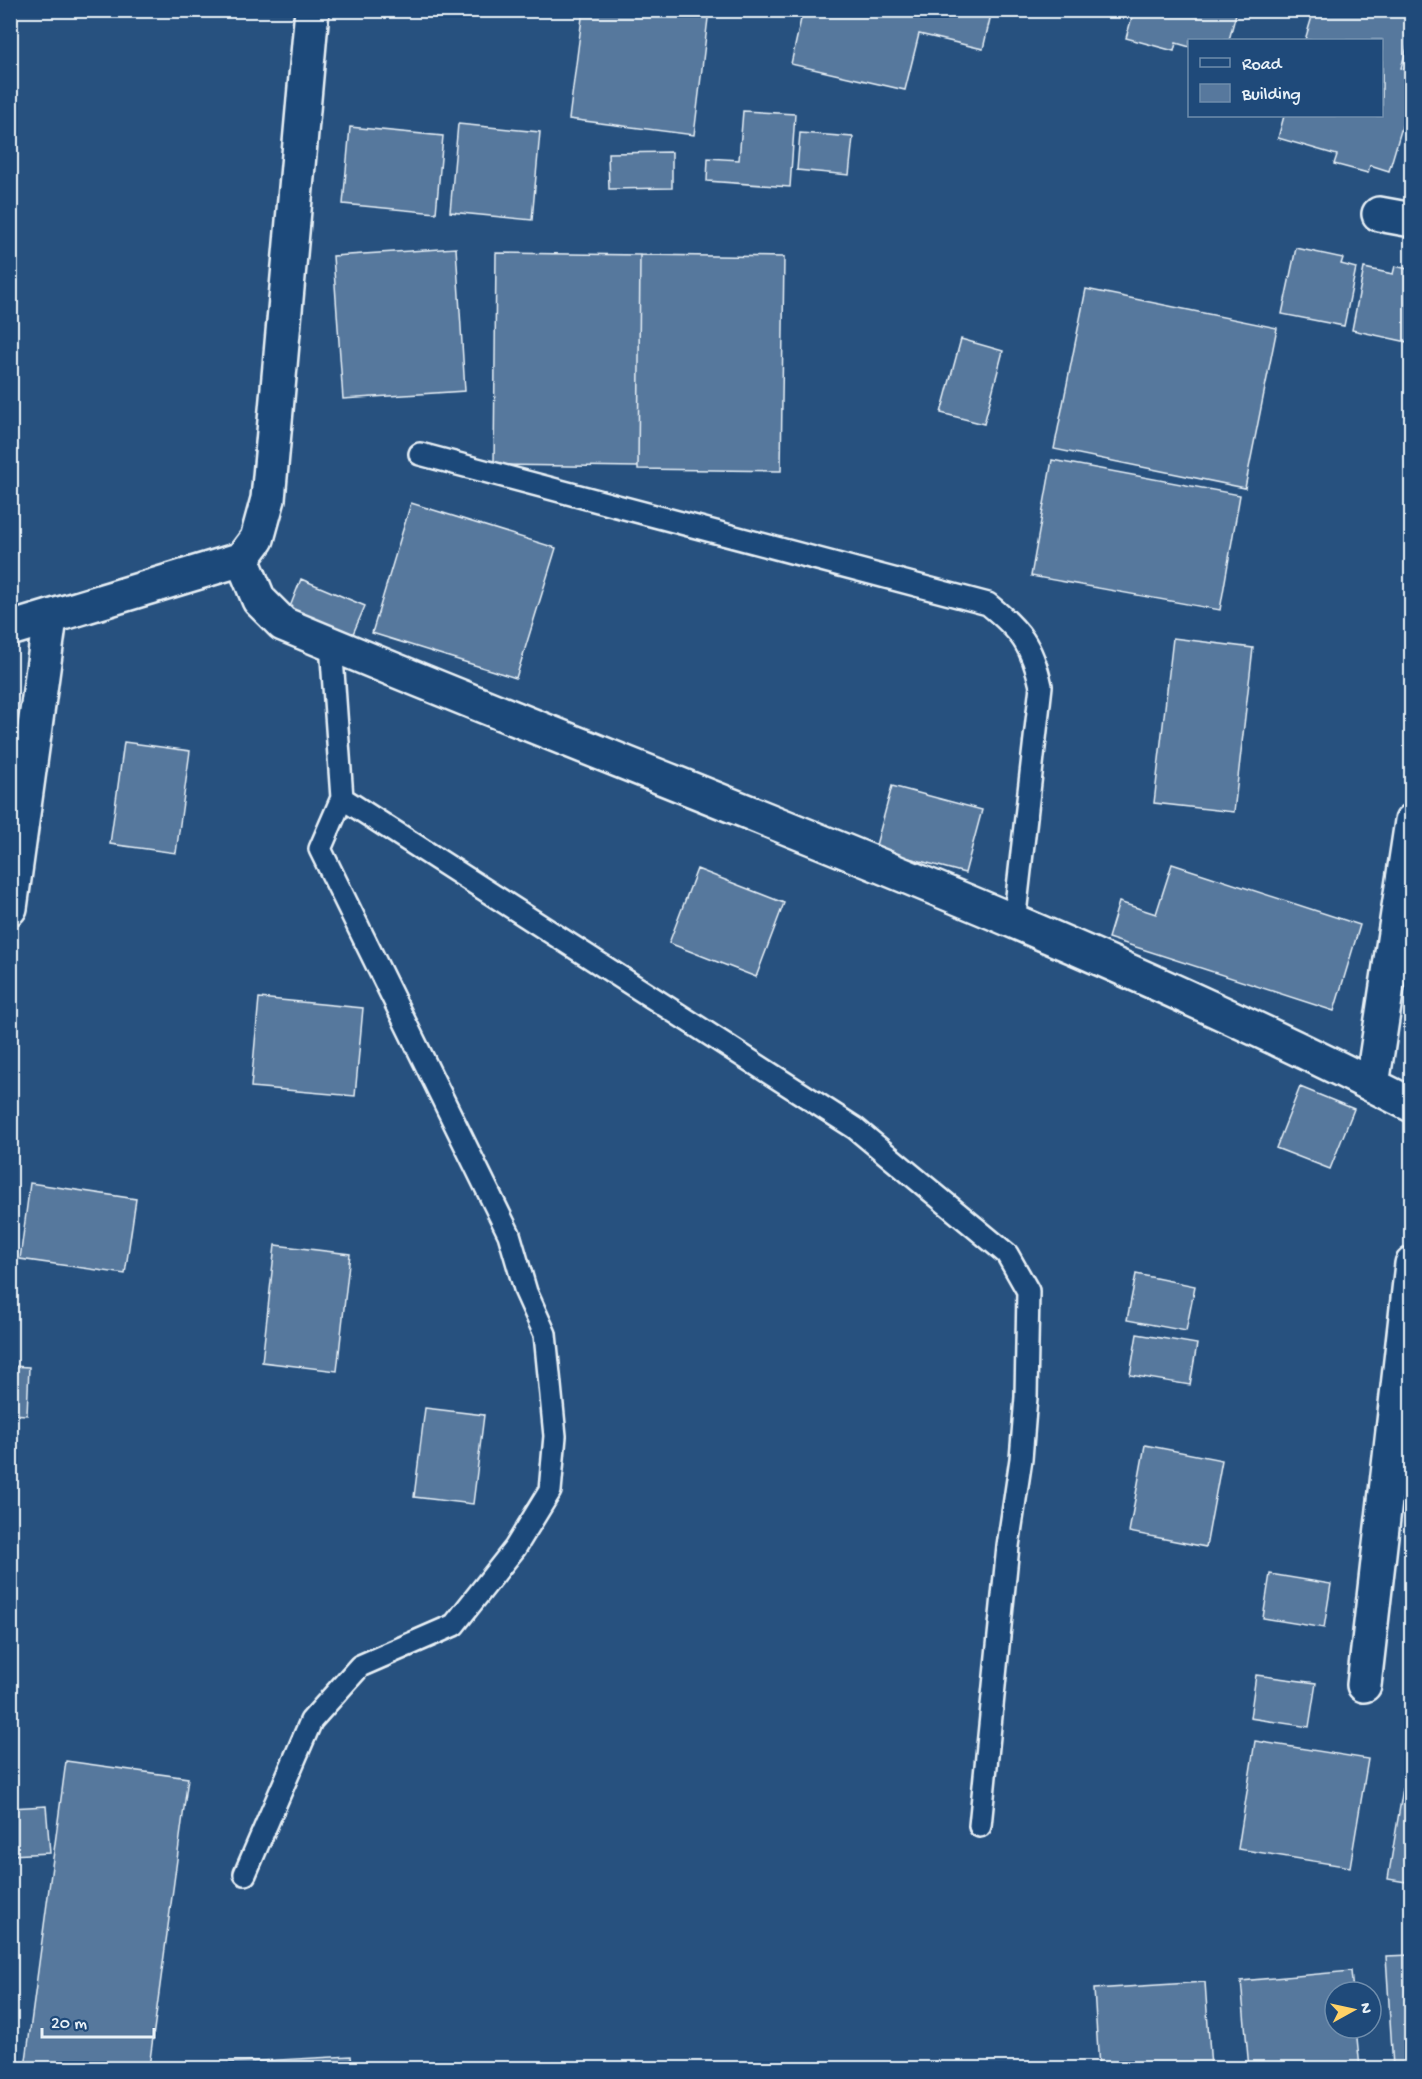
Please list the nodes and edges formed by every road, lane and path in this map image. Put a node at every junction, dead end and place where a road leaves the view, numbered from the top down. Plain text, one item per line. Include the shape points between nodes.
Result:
1 (312, 10) edge
2 (1379, 214) dead end
3 (1412, 220) edge
4 (420, 454) dead end
5 (242, 560) junction
6 (50, 618) junction
7 (10, 629) edge
8 (331, 644) junction
9 (342, 798) junction
10 (1412, 821) edge
11 (1407, 877) edge
12 (10, 908) edge
13 (1014, 923) junction
14 (1372, 1085) junction
15 (1412, 1105) edge
16 (1412, 1264) edge
17 (1364, 1685) dead end
18 (980, 1826) dead end
19 (245, 1874) dead end

1 - 5 street via 268,498 257,539
2 - 3 street
4 - 13 lane via 988,604 1025,638 1036,660 1041,686
5 - 6 street
5 - 8 street via 252,586 270,613 284,624
6 - 7 street
6 - 12 street
8 - 9 lane
8 - 13 street
9 - 18 lane via 855,1128 1007,1254 1028,1291 1026,1397
9 - 19 lane via 320,849 509,1234 526,1292 545,1334 555,1436 550,1491 515,1548 454,1625 360,1666 311,1721
10 - 11 street
11 - 14 street
13 - 14 street via 1174,991
14 - 15 street
16 - 17 street

